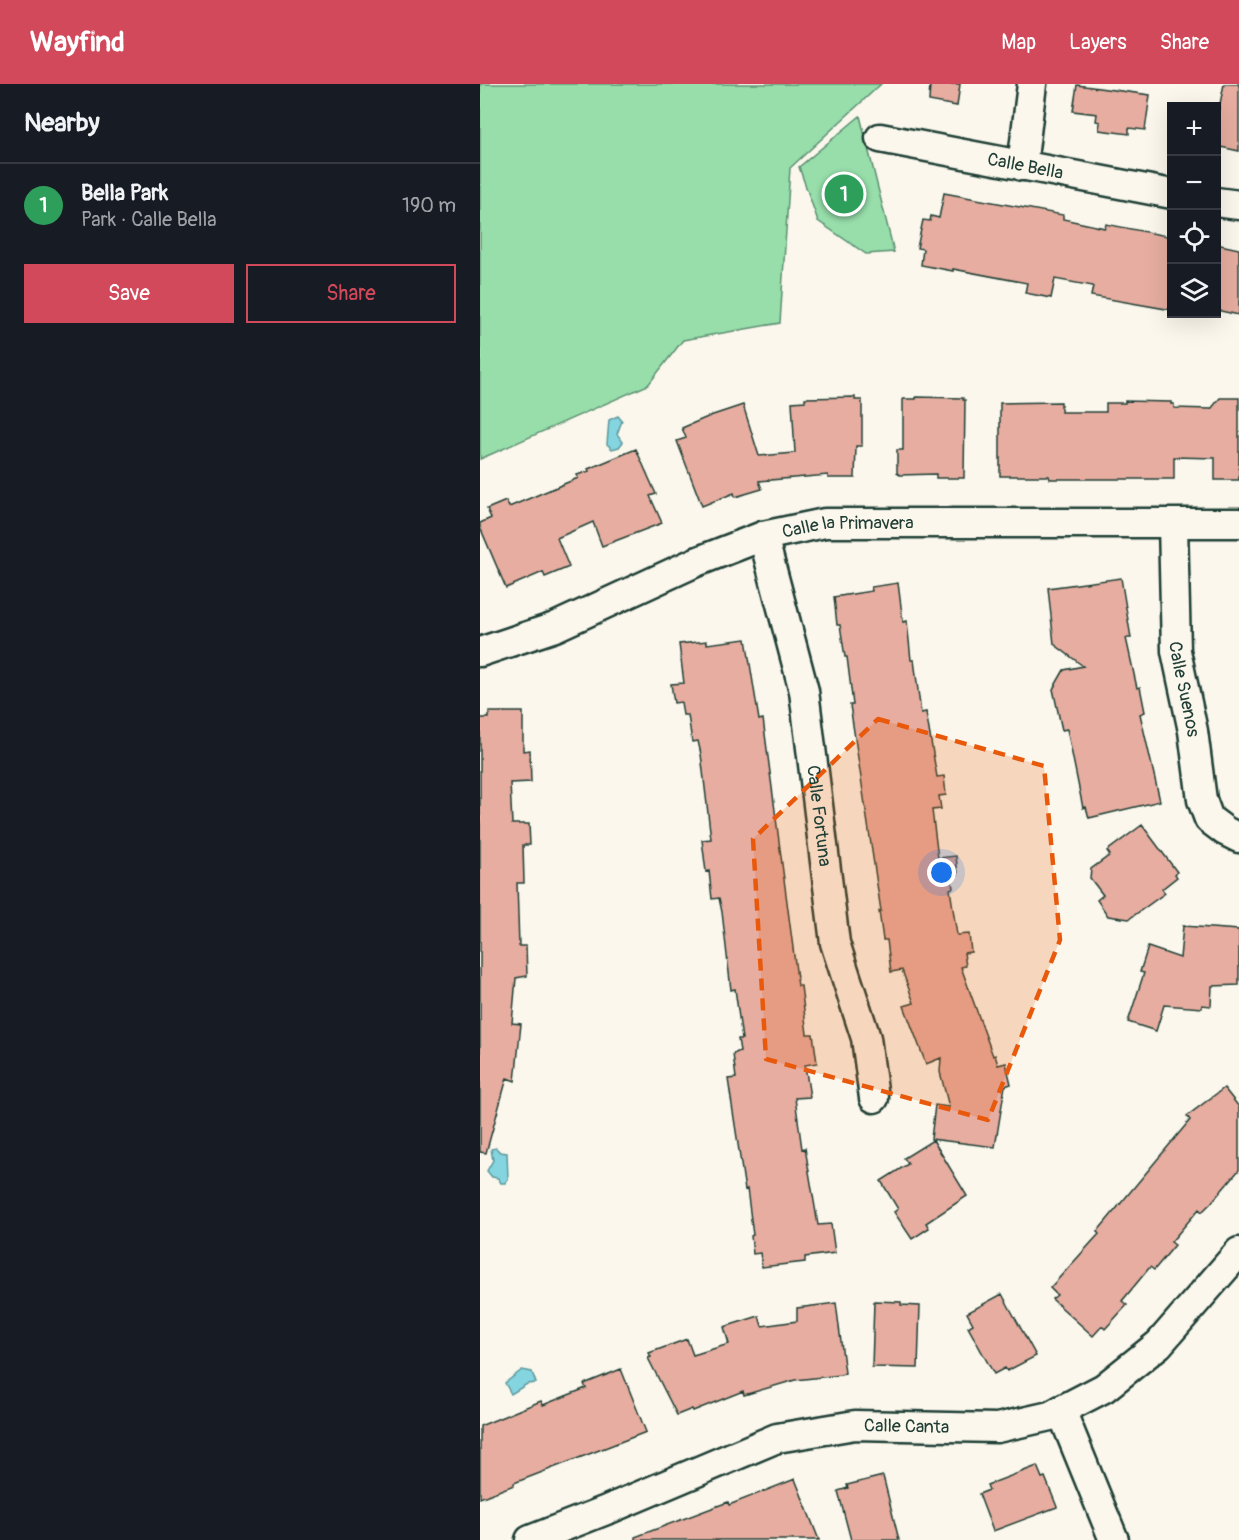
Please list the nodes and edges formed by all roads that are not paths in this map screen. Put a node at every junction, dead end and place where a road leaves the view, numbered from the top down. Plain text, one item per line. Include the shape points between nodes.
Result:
1 (1032, 84) edge
2 (880, 138) dead end
3 (1022, 166) junction
4 (1167, 193) edge
5 (1221, 203) edge
6 (1239, 205) edge
7 (1173, 524) junction
8 (1239, 524) edge
9 (763, 536) junction
10 (480, 652) edge
11 (1239, 838) edge
12 (874, 1098) dead end
13 (1239, 1252) edge
14 (1061, 1410) junction
15 (565, 1534) edge
16 (530, 1540) edge
17 (1113, 1540) edge

1 - 3 street
2 - 3 street, Calle Bella
3 - 4 street, Calle Bella
5 - 6 street
7 - 8 street, Calle la Primavera
7 - 9 street, Calle la Primavera via 825,523
7 - 11 street, Calle Suenos via 1176,651 1202,800 1209,819
9 - 10 street, Calle la Primavera via 555,627
9 - 12 street, Calle Fortuna via 804,691 835,943 866,1038
13 - 14 street, Calle Canta via 1159,1344 1104,1388
14 - 15 street, Calle Canta via 997,1428 855,1425 777,1438
14 - 17 street
15 - 16 street, Calle Canta

